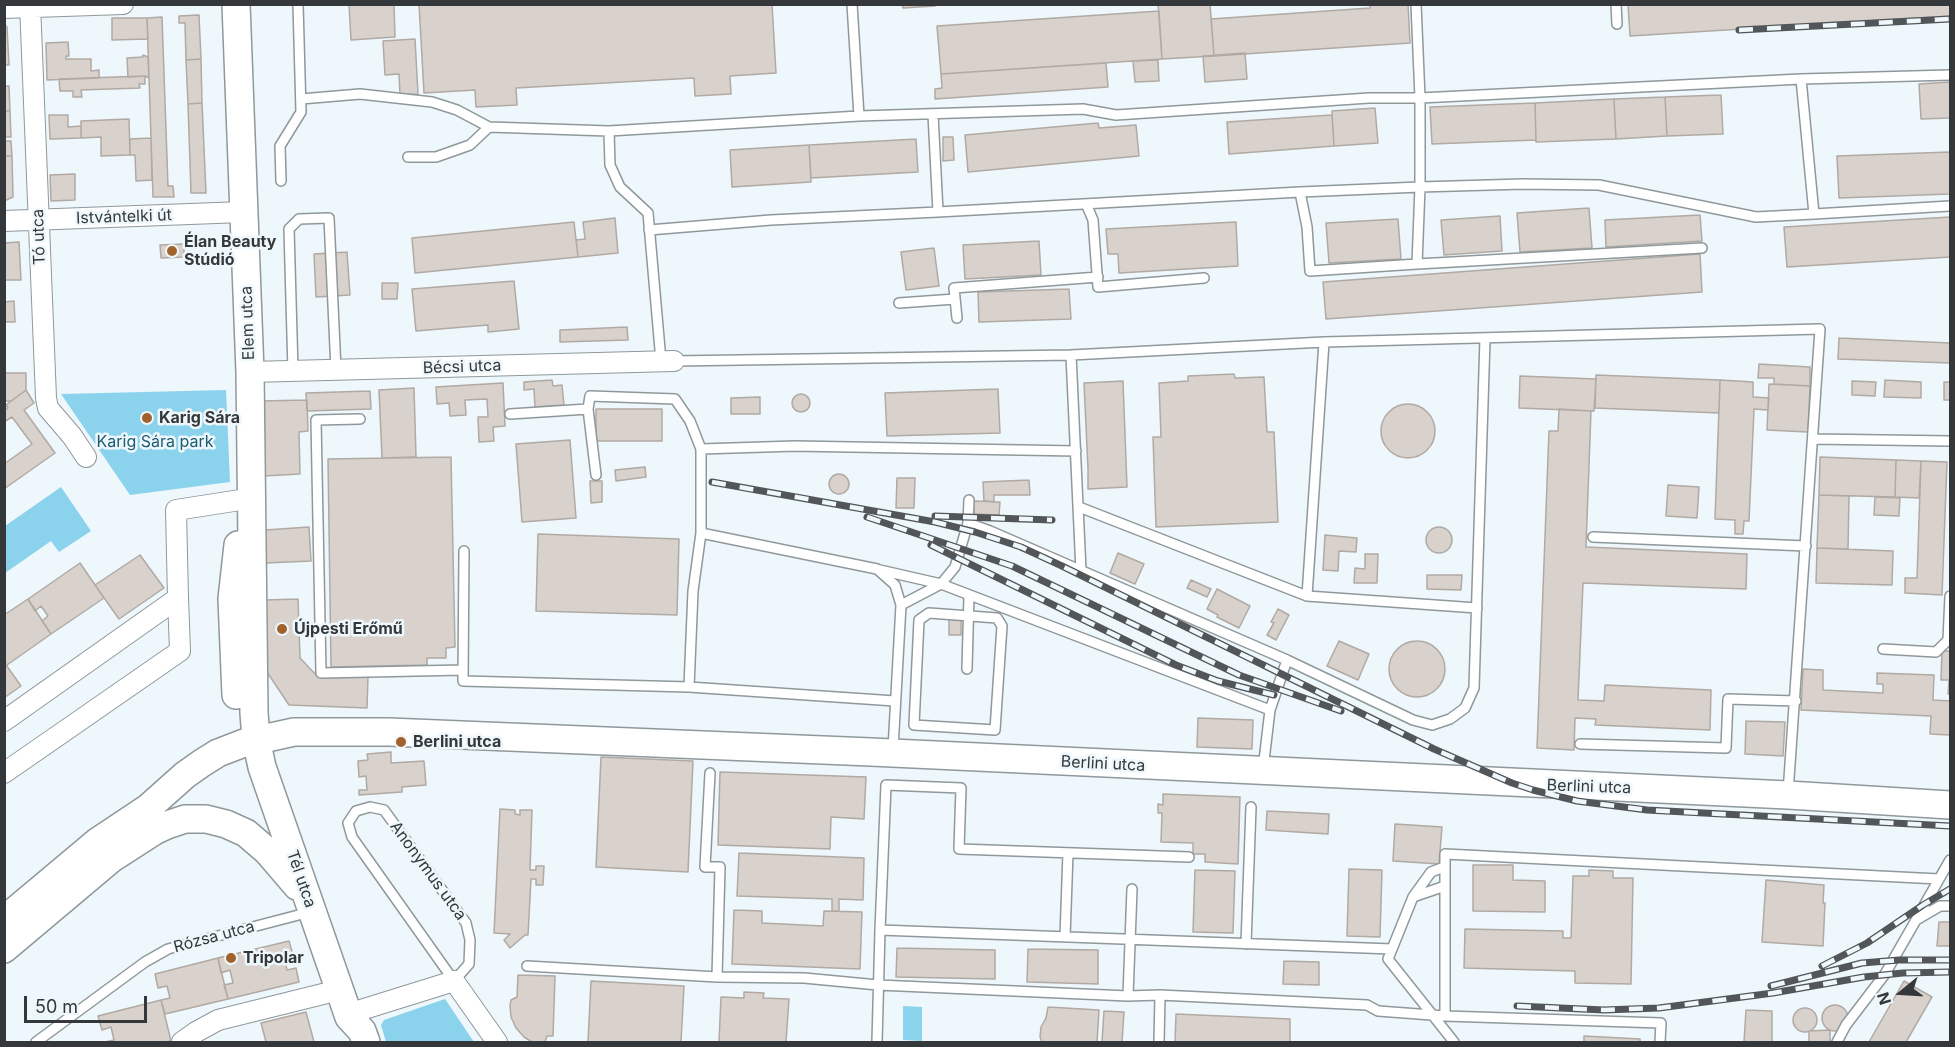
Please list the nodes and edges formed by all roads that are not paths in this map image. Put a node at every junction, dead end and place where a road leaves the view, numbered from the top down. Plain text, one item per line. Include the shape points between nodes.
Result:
1 (123, 4) edge
2 (236, 4) edge
3 (298, 4) edge
4 (852, 4) edge
5 (1416, 4) edge
6 (1616, 4) edge
7 (30, 6) edge
8 (4, 8) edge
9 (1617, 24) dead end
10 (1950, 75) edge
11 (1801, 79) junction
12 (1420, 98) junction
13 (301, 99) junction
14 (933, 114) junction
15 (859, 116) junction
16 (489, 127) junction
17 (609, 131) junction
18 (408, 158) dead end
19 (281, 181) dead end
20 (1420, 187) junction
21 (1300, 192) junction
22 (1087, 206) junction
23 (1950, 206) edge
24 (243, 212) junction
25 (938, 213) junction
26 (1814, 214) junction
27 (4, 221) edge
28 (39, 221) junction
29 (649, 230) junction
30 (1702, 248) dead end
31 (1417, 264) junction
32 (1098, 277) junction
33 (1204, 278) dead end
34 (955, 299) junction
35 (899, 303) dead end
36 (957, 318) dead end
37 (1485, 339) junction
38 (1324, 342) junction
39 (1071, 355) junction
40 (668, 361) junction
41 (336, 370) junction
42 (293, 371) junction
43 (250, 372) junction
44 (588, 409) junction
45 (510, 414) dead end
46 (360, 419) dead end
47 (1813, 439) junction
48 (1950, 441) edge
49 (701, 449) junction
50 (1076, 451) junction
51 (86, 457) dead end
52 (596, 475) dead end
53 (253, 498) junction
54 (969, 500) dead end
55 (1079, 507) junction
56 (968, 523) junction
57 (701, 533) junction
58 (1593, 537) dead end
59 (1806, 546) junction
60 (464, 551) dead end
61 (878, 569) junction
62 (1081, 571) junction
63 (941, 584) junction
64 (969, 595) junction
65 (1307, 596) junction
66 (1950, 596) edge
67 (178, 598) junction
68 (901, 605) junction
69 (1477, 608) junction
70 (969, 616) junction
71 (1883, 649) dead end
72 (1287, 660) junction
73 (967, 669) dead end
74 (463, 670) junction
75 (689, 687) junction
76 (895, 701) junction
77 (1796, 701) junction
78 (1270, 711) junction
79 (4, 721) edge
80 (250, 741) junction
81 (1580, 744) dead end
82 (893, 753) junction
83 (1263, 771) junction
84 (4, 773) edge
85 (710, 773) dead end
86 (1788, 795) junction
87 (1950, 805) edge
88 (1251, 807) dead end
89 (148, 808) junction
90 (1068, 853) junction
91 (1189, 857) dead end
92 (111, 859) junction
93 (1950, 860) edge
94 (1444, 867) junction
95 (1939, 879) junction
96 (1444, 886) junction
97 (1132, 889) dead end
98 (1413, 897) junction
99 (310, 905) junction
100 (1950, 906) edge
101 (4, 920) edge
102 (1916, 920) junction
103 (880, 930) junction
104 (1065, 937) junction
105 (1130, 939) junction
106 (1246, 944) junction
107 (4, 949) edge
108 (1392, 949) junction
109 (528, 966) dead end
110 (717, 977) junction
111 (454, 981) junction
112 (878, 985) junction
113 (1160, 995) junction
114 (1128, 996) junction
115 (1432, 1015) junction
116 (346, 1016) edge
117 (1444, 1016) junction
118 (36, 1042) edge
119 (182, 1042) edge
120 (366, 1042) edge
121 (497, 1042) edge
122 (877, 1042) edge
123 (1159, 1042) edge
124 (1454, 1042) edge
125 (1660, 1042) edge
126 (1837, 1042) edge

1 - 7 street
2 - 24 street, Elem utca
3 - 13 lane
4 - 15 lane
5 - 12 lane
6 - 9 lane
7 - 8 street
7 - 28 street, Tó utca
10 - 11 lane
11 - 12 lane
11 - 26 lane
12 - 14 lane via 1116,115 1083,109
12 - 20 lane
13 - 16 lane via 360,94 432,102
13 - 19 lane via 301,112 280,146
14 - 15 lane
14 - 25 lane
15 - 17 lane
16 - 17 lane
16 - 18 lane via 462,148 436,157
17 - 29 lane via 610,165 620,187 648,213
20 - 21 lane
20 - 26 lane via 1599,185 1756,217
20 - 31 lane
21 - 22 lane
21 - 31 lane via 1310,271
22 - 25 lane
22 - 32 lane via 1094,220
23 - 26 lane
24 - 28 street, Istvántelki út
24 - 43 street, Elem utca
25 - 29 lane
27 - 28 street, Istvántelki út
28 - 51 street, Tó utca via 46,398 48,408
29 - 40 lane
30 - 31 lane
32 - 33 lane via 1098,287
32 - 34 lane via 954,288
34 - 35 lane
34 - 36 lane
37 - 38 lane
37 - 47 lane via 1820,328
37 - 69 lane
38 - 39 lane
38 - 65 lane
39 - 40 lane
39 - 50 lane
40 - 41 street, Bécsi utca
41 - 42 street, Bécsi utca
41 - 42 lane via 329,218 299,219 289,229
42 - 43 street, Bécsi utca
43 - 53 street, Elem utca
44 - 45 lane
44 - 49 lane via 590,396 675,399 690,421
44 - 52 lane
46 - 74 lane via 316,420 321,673
47 - 48 lane
47 - 59 lane
49 - 50 lane via 795,446
49 - 57 lane
50 - 55 lane
53 - 67 street via 176,510
53 - 80 street, Elem utca via 254,713
54 - 56 lane
55 - 62 lane
55 - 65 lane
56 - 62 lane
56 - 63 lane via 955,567
57 - 61 lane
57 - 75 lane via 693,591
58 - 59 lane
59 - 77 lane
60 - 74 lane
61 - 63 lane
61 - 68 lane via 895,585
62 - 72 lane
63 - 64 lane
63 - 68 lane
64 - 70 lane
64 - 78 lane
65 - 69 lane
66 - 71 lane via 1948,640 1936,652
67 - 79 street
67 - 84 street via 180,651
68 - 76 lane
69 - 72 lane via 1474,688 1465,708 1432,725 1413,720
70 - 70 lane via 997,618 1002,626 995,730 914,725 919,620 929,613
70 - 73 lane
72 - 78 lane
74 - 75 lane via 463,681
75 - 76 lane
76 - 82 lane
77 - 81 lane via 1728,699 1726,748
77 - 86 lane
78 - 83 lane
80 - 82 street, Berlini utca via 294,732 389,732
80 - 89 street via 202,763
80 - 99 street, Tél utca
82 - 83 street, Berlini utca
83 - 86 street, Berlini utca
85 - 110 lane via 705,867 720,867
86 - 87 street, Berlini utca
88 - 106 lane
89 - 92 street
89 - 101 street via 97,842
90 - 91 lane
90 - 103 lane via 959,849 961,788 886,785
90 - 104 lane
92 - 99 street via 167,825 185,819 217,821 257,841
92 - 107 street
93 - 95 lane
94 - 95 lane via 1445,854
94 - 96 lane
94 - 98 lane via 1431,872
95 - 102 lane
96 - 98 lane
96 - 117 lane
97 - 105 lane
98 - 108 lane
99 - 116 street, Tél utca
99 - 118 lane, Rózsa utca via 168,949
100 - 102 lane via 1940,906
102 - 126 lane via 1886,975
103 - 104 lane
103 - 112 lane
104 - 105 lane
105 - 106 lane
105 - 114 lane
106 - 108 lane
108 - 115 lane via 1388,959
109 - 110 lane
110 - 112 lane via 804,978
111 - 111 lane, Anonymus utca via 469,964 466,923 384,810 370,807 356,811 348,823 352,837
111 - 116 street
111 - 121 street, Anonymus utca
112 - 114 lane
112 - 122 lane
113 - 114 lane
113 - 115 lane via 1367,1005 1378,1011
113 - 123 lane
115 - 117 lane
115 - 124 lane
116 - 119 street via 218,1020
116 - 120 street, Tél utca via 362,1030
117 - 125 lane via 1661,1023

